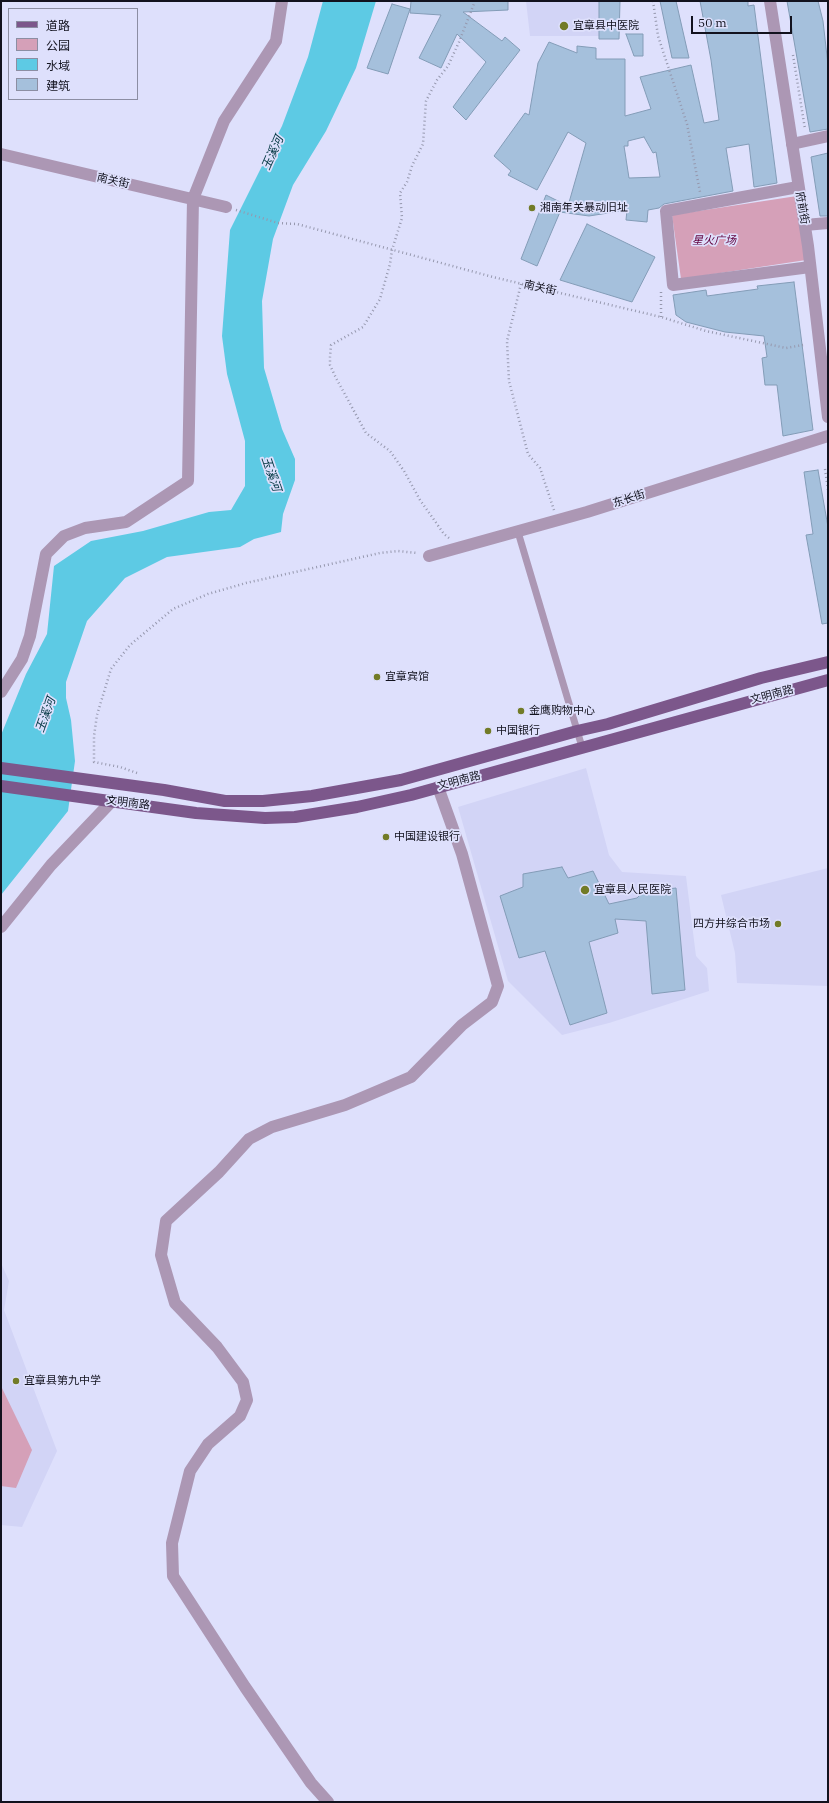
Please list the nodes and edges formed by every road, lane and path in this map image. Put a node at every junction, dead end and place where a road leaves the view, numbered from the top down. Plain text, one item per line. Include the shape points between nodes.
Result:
1 (282, 1) edge
2 (474, 1) edge
3 (653, 1) edge
4 (770, 1) edge
5 (791, 47) dead end
6 (806, 134) dead end
7 (828, 136) edge
8 (792, 144) junction
9 (1, 154) edge
10 (798, 187) junction
11 (193, 199) junction
12 (702, 204) junction
13 (226, 207) joint
14 (828, 223) edge
15 (805, 225) junction
16 (392, 250) junction
17 (810, 266) junction
18 (521, 284) junction
19 (673, 285) junction
20 (660, 317) junction
21 (803, 345) dead end
22 (828, 417) edge
23 (828, 436) edge
24 (825, 469) dead end
25 (828, 490) edge
26 (557, 521) junction
27 (518, 532) junction
28 (462, 547) junction
29 (429, 556) joint
30 (828, 662) edge
31 (828, 680) edge
32 (1, 692) edge
33 (577, 731) junction
34 (582, 747) junction
35 (1, 768) edge
36 (1, 786) edge
37 (139, 786) junction
38 (438, 787) junction
39 (111, 802) junction
40 (1, 927) edge
41 (328, 1802) edge

1 - 11 street via 276,42 224,121
2 - 16 path via 460,42 426,101 423,144 400,193 402,218
3 - 12 path via 658,36 687,124
4 - 8 street, 府前街
5 - 6 path
7 - 8 street
8 - 10 street, 府前街
9 - 11 street, 南关街
10 - 12 street
10 - 15 street, 府前街
11 - 13 street, 南关街
11 - 32 street via 188,481 126,522 85,528 64,536 46,554 30,636 22,659
12 - 19 street via 666,211
13 - 16 path, 南关街 via 278,223 297,224
14 - 15 street
15 - 17 street, 府前街
16 - 18 path, 南关街
16 - 28 path via 380,298 363,327 331,346 330,365 345,398 366,433 390,452 444,534
17 - 19 street
17 - 22 street, 府前街
18 - 20 path, 南关街
18 - 26 path via 507,341 509,381 528,454 540,468
19 - 20 path via 661,290
20 - 21 path, 南关街 via 706,331 786,348
23 - 26 street, 东长街
24 - 25 path
26 - 27 street, 东长街
27 - 28 street, 东长街
27 - 33 lane
28 - 29 street, 东长街
29 - 37 path via 398,551 380,553 246,583 208,594 172,609 130,645 111,669 97,715 94,762 120,767 138,774
30 - 33 main road via 761,678
31 - 34 main road, 文明南路
33 - 34 lane
33 - 37 main road via 401,780 305,796 264,801 225,801
34 - 38 main road, 文明南路
35 - 37 main road
36 - 39 main road, 文明南路
38 - 39 main road, 文明南路 via 357,807 295,817 265,818 196,813
38 - 41 street via 462,854 498,986 492,1002 462,1025 411,1077 345,1105 272,1127 249,1139 219,1172 166,1221 161,1255 175,1303 217,1347 243,1382 247,1400 240,1416 208,1444 190,1471 172,1542 173,1576 311,1782
39 - 40 street via 51,865

